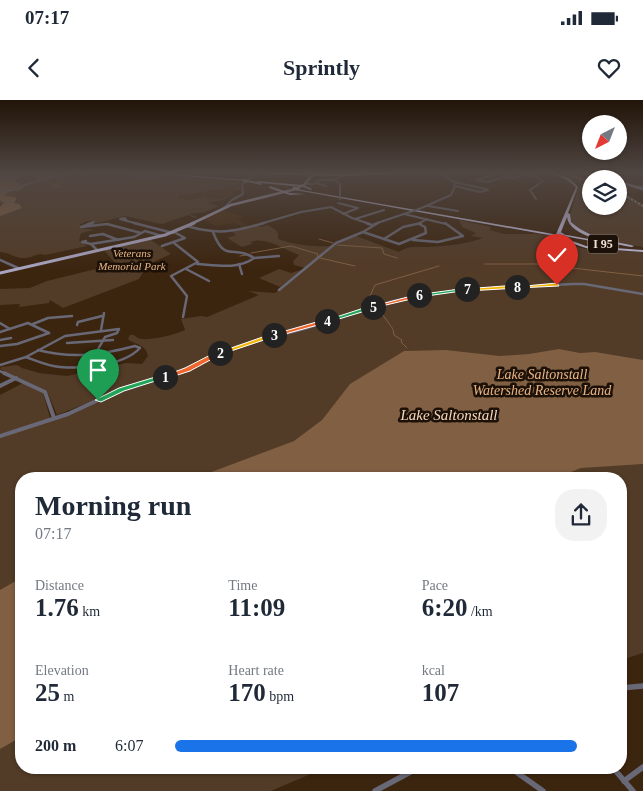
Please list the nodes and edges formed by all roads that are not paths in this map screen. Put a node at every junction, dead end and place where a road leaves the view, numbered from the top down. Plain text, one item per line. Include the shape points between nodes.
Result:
1 (228, 204) edge
2 (238, 204) edge
3 (336, 204) edge
4 (343, 204) edge
5 (376, 204) edge
6 (385, 204) edge
7 (432, 204) edge
8 (570, 204) edge
9 (571, 204) edge
10 (428, 206) junction
11 (331, 207) junction
12 (224, 208) junction
13 (384, 210) dead end
14 (419, 210) junction
15 (412, 211) joint
16 (458, 211) dead end
17 (343, 214) junction
18 (404, 214) junction
19 (442, 216) junction
20 (478, 219) dead end
21 (355, 220) junction
22 (427, 220) junction
23 (127, 221) dead end
24 (94, 222) dead end
25 (419, 224) junction
26 (480, 224) dead end
27 (372, 225) junction
28 (188, 226) junction
29 (192, 227) junction
30 (183, 228) junction
31 (174, 232) junction
32 (213, 232) junction
33 (363, 232) junction
34 (141, 233) junction
35 (535, 233) dead end
36 (560, 235) junction
37 (90, 236) dead end
38 (162, 236) junction
39 (384, 239) junction
40 (119, 240) junction
41 (413, 240) junction
42 (86, 241) dead end
43 (174, 243) junction
44 (91, 244) junction
45 (125, 244) junction
46 (162, 246) dead end
47 (97, 250) junction
48 (643, 250) edge
49 (279, 256) dead end
50 (254, 258) junction
51 (0, 260) edge
52 (197, 264) junction
53 (239, 264) junction
54 (18, 268) junction
55 (186, 268) junction
56 (0, 273) edge
57 (242, 274) dead end
58 (209, 280) dead end
59 (279, 290) dead end
60 (643, 294) edge
61 (72, 316) dead end
62 (183, 317) dead end
63 (0, 323) edge
64 (33, 324) junction
65 (77, 325) dead end
66 (10, 329) junction
67 (101, 330) junction
68 (0, 332) edge
69 (10, 336) joint
70 (0, 340) edge
71 (103, 340) junction
72 (113, 340) dead end
73 (13, 343) junction
74 (67, 343) dead end
75 (0, 346) edge
76 (38, 350) junction
77 (140, 350) joint
78 (99, 355) junction
79 (26, 357) junction
80 (0, 366) edge
81 (0, 371) edge
82 (16, 378) junction
83 (0, 386) edge
84 (54, 418) junction
85 (0, 436) edge
86 (643, 686) edge
87 (627, 687) edge
88 (643, 767) edge
89 (409, 774) edge
90 (519, 774) edge
91 (618, 774) edge
92 (624, 781) junction
93 (390, 788) edge
94 (375, 791) edge
95 (543, 791) edge
96 (632, 791) edge

1 - 12 street
2 - 12 main road
3 - 11 street
4 - 17 street via 358,208
5 - 19 highway, I 95
6 - 14 highway, I 95
7 - 10 street
8 - 48 highway via 560,232 563,239 584,247
9 - 48 highway via 567,216 573,226 596,237
10 - 14 street
10 - 16 street
11 - 17 street
11 - 32 street via 309,209 246,227
12 - 28 main road
13 - 21 street
14 - 15 street, bridge
14 - 20 highway
14 - 36 highway, I 95
15 - 18 street
17 - 21 street
18 - 22 street
18 - 27 street
19 - 26 highway
19 - 36 highway, I 95
21 - 27 street
22 - 25 street
22 - 41 street via 448,224 463,236 446,240
23 - 31 street
24 - 34 street via 81,227 109,224
25 - 39 street via 403,227
25 - 41 street via 425,227 426,233
27 - 33 street
28 - 29 street
28 - 30 main road
29 - 30 street
29 - 32 street
30 - 31 main road
31 - 38 main road
31 - 43 street via 185,238
32 - 50 street via 216,244 226,251
33 - 39 street
33 - 59 street via 336,243
34 - 38 street
34 - 40 street
35 - 36 highway
36 - 48 highway, I 95
36 - 48 highway, I 95
37 - 40 street via 103,234
38 - 45 main road
39 - 41 street via 396,244
40 - 44 street
40 - 45 street
42 - 44 street via 82,242
43 - 46 street
43 - 52 street
44 - 47 street
45 - 47 main road
47 - 54 main road
49 - 50 street
50 - 53 street
51 - 54 street
52 - 53 street
52 - 55 street
53 - 57 street
54 - 56 main road
55 - 58 street
55 - 62 street via 171,276 187,296
60 - 84 street via 584,284 425,294 238,346 183,372 122,390
61 - 64 street via 48,318
63 - 66 street
64 - 66 street
64 - 73 street via 49,333
65 - 67 street via 103,315
66 - 68 street
67 - 71 street via 119,330
67 - 76 street via 65,336
69 - 70 street
69 - 73 street
71 - 72 street
71 - 74 street
71 - 78 street via 97,350
73 - 75 street
76 - 78 street via 74,358
76 - 79 street
77 - 78 street via 135,346
77 - 79 street via 108,362 70,367
79 - 80 street
81 - 82 street
82 - 83 street
82 - 84 street via 46,393
84 - 85 street
86 - 87 street
88 - 92 street
89 - 93 street
90 - 95 street
91 - 92 street
92 - 96 street
93 - 94 street

